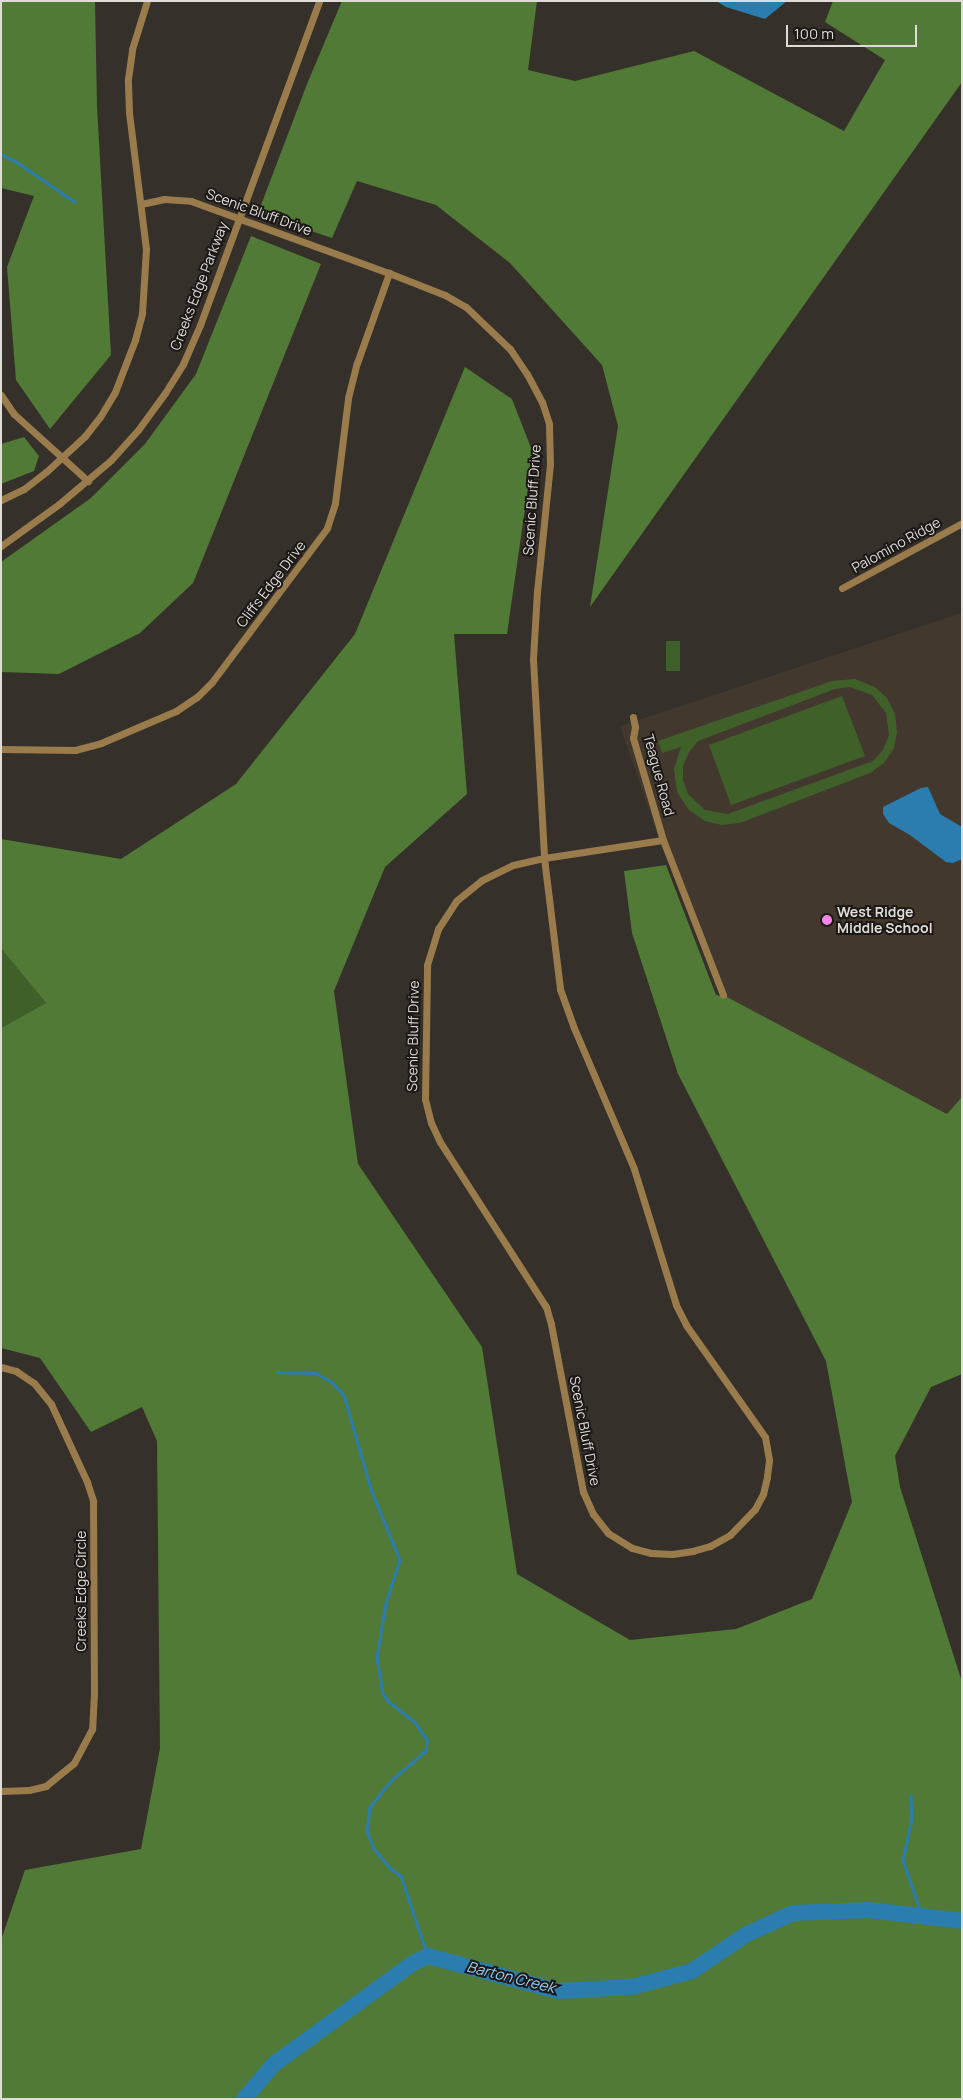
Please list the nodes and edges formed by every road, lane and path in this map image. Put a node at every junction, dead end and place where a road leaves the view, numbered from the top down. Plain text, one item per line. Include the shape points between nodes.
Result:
1 (147, 1) edge
2 (319, 1) edge
3 (141, 204) junction
4 (239, 217) junction
5 (389, 273) junction
6 (1, 396) edge
7 (62, 458) junction
8 (88, 481) junction
9 (1, 500) edge
10 (962, 523) edge
11 (1, 546) edge
12 (842, 588) dead end
13 (633, 717) dead end
14 (1, 749) edge
15 (663, 840) junction
16 (544, 858) junction
17 (723, 995) dead end
18 (1, 1367) edge
19 (1, 1791) edge

1 - 3 street via 132,49 128,79
2 - 4 street, Creeks Edge Parkway
3 - 4 street, Scenic Bluff Drive via 164,199 191,201
3 - 7 street via 146,249 145,280 136,340 126,369 100,418
4 - 5 street, Scenic Bluff Drive
4 - 8 street, Creeks Edge Parkway via 200,325 182,364 138,430
5 - 14 street, Cliffs Edge Drive via 348,398 335,503 327,528 212,682 176,711 101,743 75,750
5 - 16 street, Scenic Bluff Drive via 446,295 485,322 510,348 527,374 542,402 548,424 550,464 536,591 533,659
6 - 7 street via 14,414
7 - 8 street
7 - 9 street via 24,488
8 - 11 street, Creeks Edge Parkway
10 - 12 street, Palomino Ridge
13 - 15 street, Teague Road via 633,738
15 - 16 street, Scenic Bluff Drive
15 - 17 street
16 - 16 street, Scenic Bluff Drive via 513,865 482,880 456,902 438,929 426,965 424,1100 440,1142 546,1307 583,1492 593,1514 608,1532 632,1548 651,1553 693,1551 730,1535 755,1509 768,1477 765,1437 686,1325 676,1305 634,1169 560,989
18 - 19 street, Creeks Edge Circle via 16,1371 34,1383 50,1404 93,1501 94,1693 92,1729 74,1763 46,1786

